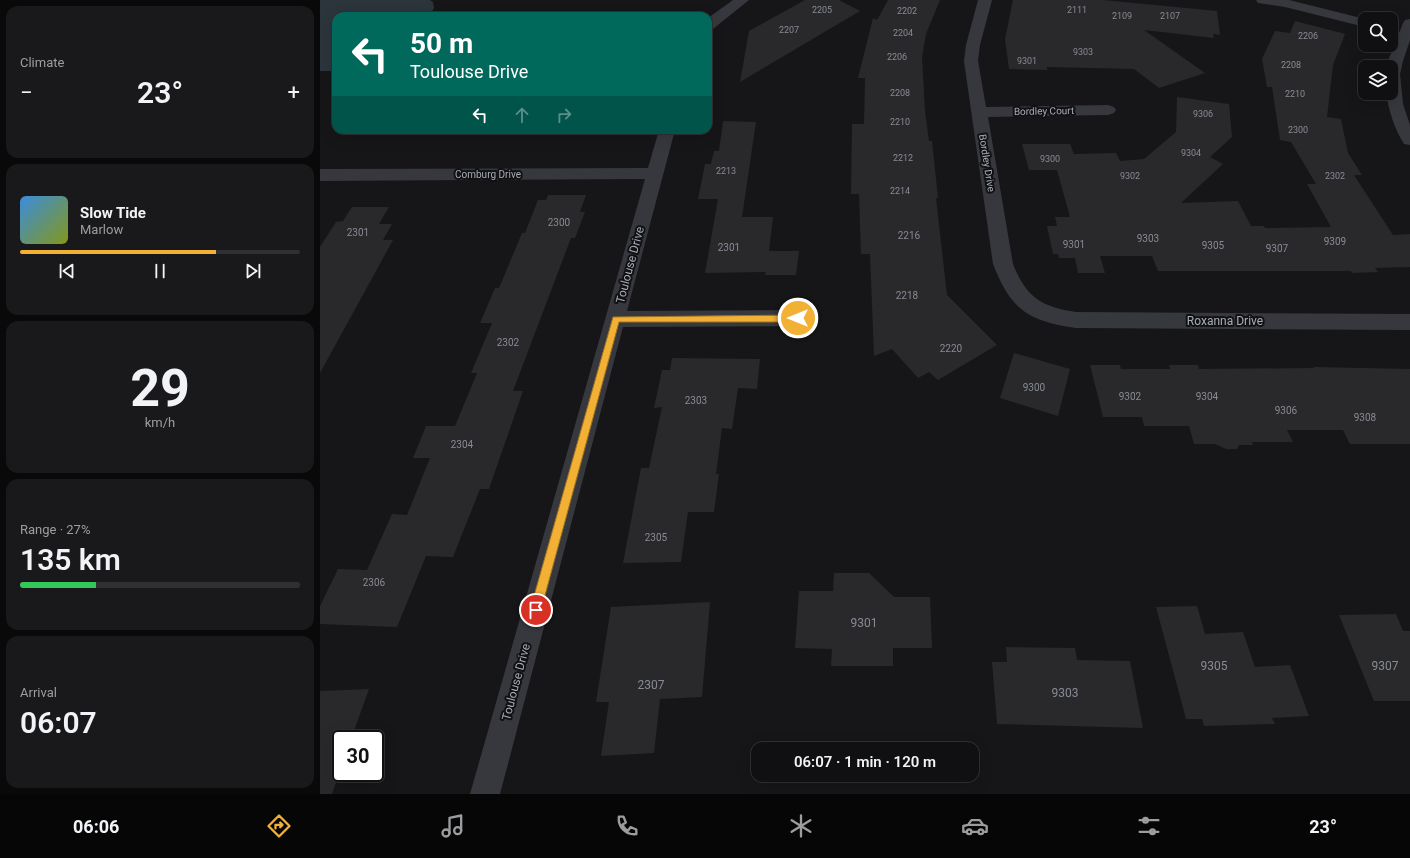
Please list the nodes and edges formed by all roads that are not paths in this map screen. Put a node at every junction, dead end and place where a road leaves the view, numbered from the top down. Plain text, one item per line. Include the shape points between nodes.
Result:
1 (742, 0) edge
2 (985, 0) edge
3 (1264, 0) edge
4 (1358, 20) edge
5 (712, 22) edge
6 (1408, 28) edge
7 (1398, 29) edge
8 (1108, 110) dead end
9 (979, 112) junction
10 (666, 134) edge
11 (1410, 140) edge
12 (655, 173) junction
13 (320, 175) edge
14 (1041, 313) joint
15 (798, 318) dead end
16 (616, 319) junction
17 (1410, 322) edge
18 (485, 794) edge

1 - 5 street
2 - 9 street, Bordley Drive via 971,61
3 - 4 street
6 - 7 street
6 - 11 street via 1393,68 1396,111 1404,133
8 - 9 street, Bordley Court
9 - 14 street, Bordley Drive via 1003,264 1009,281 1019,295 1027,305
10 - 12 street, Toulouse Drive
12 - 13 street, Comburg Drive
12 - 16 street, Toulouse Drive
14 - 17 street, Roxanna Drive via 1076,320
15 - 16 street
16 - 18 street, Toulouse Drive

